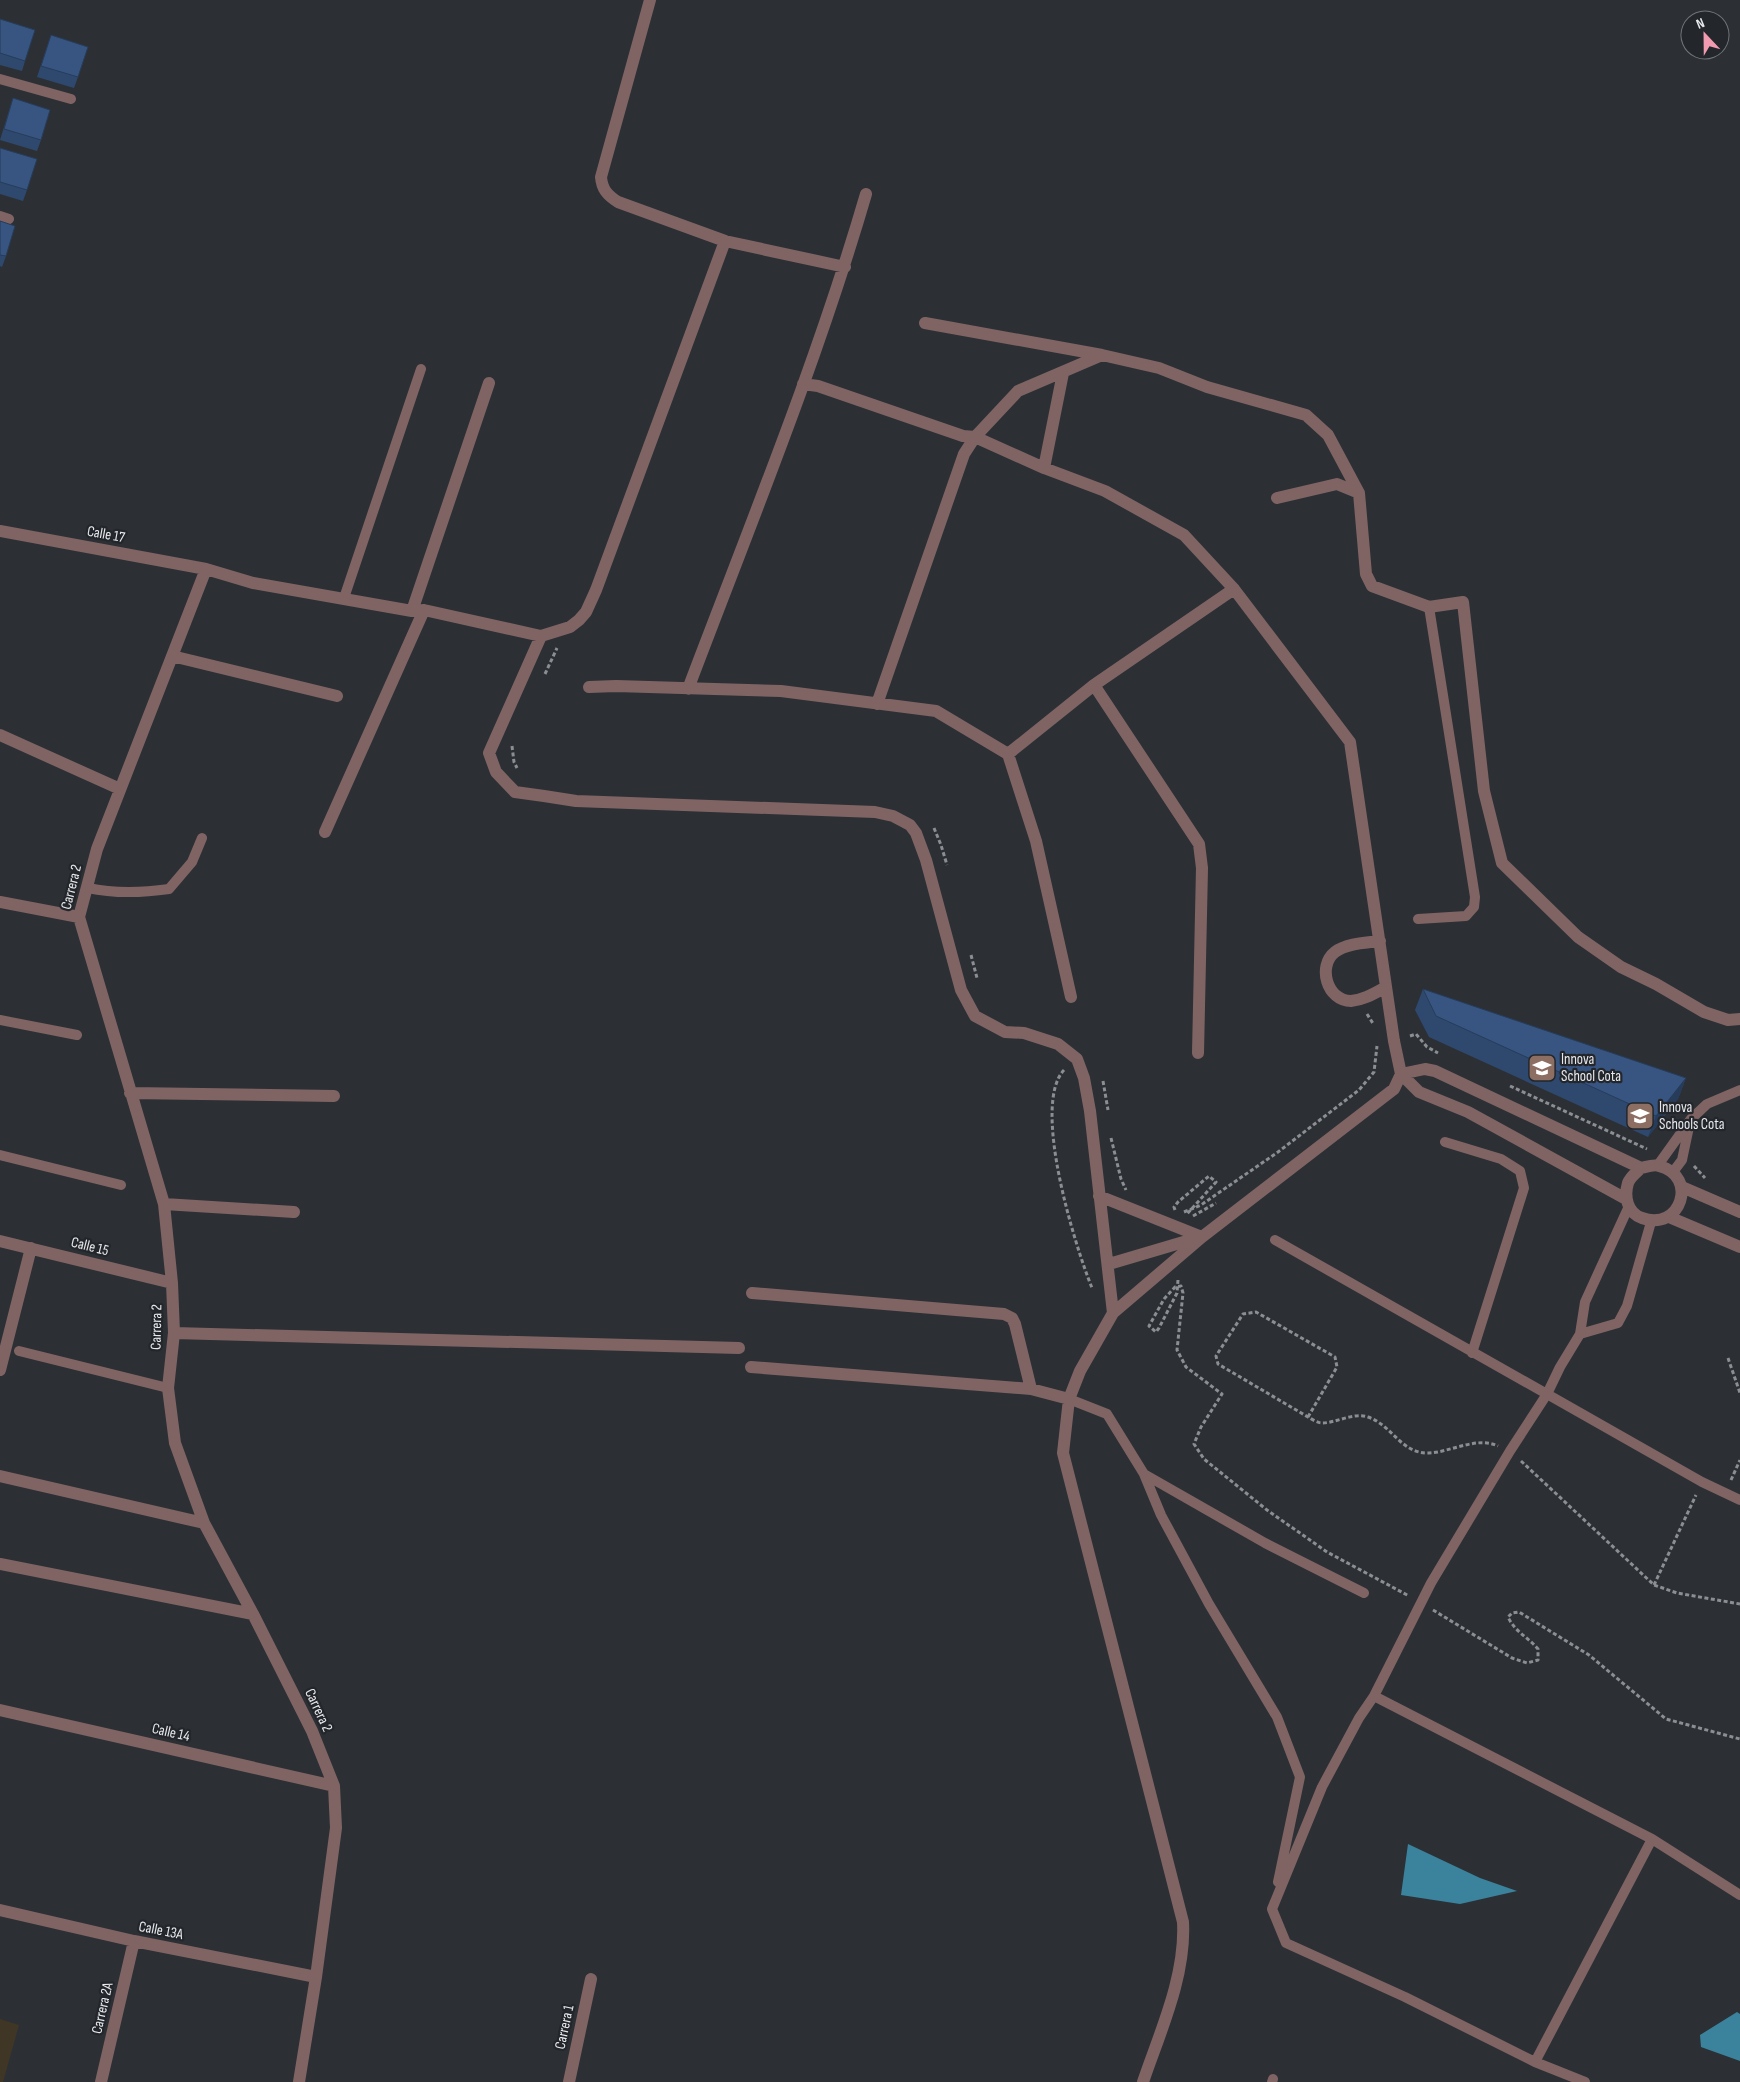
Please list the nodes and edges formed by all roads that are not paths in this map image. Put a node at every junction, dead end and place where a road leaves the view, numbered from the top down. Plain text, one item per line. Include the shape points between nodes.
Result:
1 (650, 0) edge
2 (0, 79) edge
3 (71, 98) dead end
4 (866, 194) dead end
5 (725, 241) junction
6 (845, 267) junction
7 (925, 323) dead end
8 (1102, 355) junction
9 (421, 369) dead end
10 (1062, 373) junction
11 (489, 383) dead end
12 (803, 384) junction
13 (975, 437) junction
14 (1044, 468) junction
15 (1359, 493) junction
16 (1277, 498) dead end
17 (0, 531) edge
18 (206, 569) junction
19 (1234, 589) junction
20 (344, 598) junction
21 (1429, 607) junction
22 (418, 610) junction
23 (541, 636) junction
24 (172, 656) junction
25 (1094, 685) junction
26 (589, 687) dead end
27 (688, 689) junction
28 (337, 696) dead end
29 (877, 704) junction
30 (0, 735) edge
31 (1008, 754) junction
32 (120, 789) junction
33 (325, 832) dead end
34 (202, 838) dead end
35 (88, 888) junction
36 (0, 902) edge
37 (79, 917) junction
38 (1418, 919) dead end
39 (1380, 941) junction
40 (1386, 987) junction
41 (1071, 997) dead end
42 (1740, 1019) edge
43 (0, 1020) edge
44 (77, 1035) dead end
45 (1198, 1053) dead end
46 (1401, 1074) junction
47 (1740, 1090) edge
48 (130, 1093) junction
49 (334, 1096) dead end
50 (1691, 1119) junction
51 (1445, 1142) dead end
52 (0, 1155) edge
53 (1658, 1165) junction
54 (1640, 1168) junction
55 (1673, 1172) junction
56 (121, 1185) dead end
57 (1682, 1187) junction
58 (1099, 1196) junction
59 (1627, 1202) junction
60 (164, 1204) junction
61 (294, 1212) dead end
62 (1740, 1212) edge
63 (1669, 1218) junction
64 (1651, 1222) junction
65 (1202, 1236) junction
66 (1275, 1240) dead end
67 (0, 1241) edge
68 (1740, 1246) edge
69 (31, 1248) junction
70 (1109, 1264) junction
71 (172, 1283) junction
72 (752, 1293) dead end
73 (1113, 1313) junction
74 (174, 1333) junction
75 (1580, 1334) junction
76 (738, 1348) dead end
77 (19, 1351) dead end
78 (1472, 1353) junction
79 (750, 1366) dead end
80 (0, 1370) edge
81 (168, 1388) junction
82 (1031, 1389) junction
83 (1547, 1394) junction
84 (1069, 1399) junction
85 (1144, 1474) junction
86 (0, 1476) edge
87 (1740, 1500) edge
88 (204, 1523) junction
89 (0, 1564) edge
90 (1364, 1593) dead end
91 (253, 1614) junction
92 (1374, 1696) junction
93 (0, 1710) edge
94 (334, 1786) junction
95 (1652, 1839) junction
96 (1740, 1894) edge
97 (1272, 1909) junction
98 (0, 1910) edge
99 (134, 1941) junction
100 (316, 1977) junction
101 (591, 1979) dead end
102 (1535, 2062) junction
103 (101, 2082) edge
104 (299, 2082) edge
105 (569, 2082) edge
106 (1143, 2082) edge
107 (1585, 2082) edge

1 - 5 street via 601,177 602,184 608,196 618,202
2 - 3 lane
4 - 6 street
5 - 6 street
5 - 23 street via 586,612 570,627
6 - 12 street
7 - 8 street
8 - 10 street
8 - 15 street via 1159,368 1207,387 1306,415 1328,435
9 - 20 lane
10 - 13 street via 1018,391
10 - 14 street
11 - 22 street
12 - 13 street via 818,386 963,436
12 - 27 street
13 - 14 street
13 - 29 street via 964,454
14 - 19 street via 1105,491 1184,535
15 - 16 street via 1337,484
15 - 21 street via 1366,574 1372,586
17 - 18 street, Calle 17
18 - 20 street, Calle 17 via 253,583
18 - 24 street, Carrera 2
19 - 25 street
19 - 39 street via 1350,742
20 - 22 street, Calle 17
21 - 38 lane via 1475,897 1474,907 1466,916
21 - 42 street via 1463,602 1484,791 1502,863 1578,936 1621,967 1704,1012 1728,1020
22 - 23 street, Calle 17
22 - 33 street
23 - 58 street via 489,753 496,772 515,792 576,801 875,812 893,816 910,825 926,860 961,990 975,1016 1005,1032 1024,1033 1058,1044 1076,1059 1084,1078 1090,1111
24 - 28 street
24 - 32 street, Carrera 2
25 - 31 street
25 - 45 street via 1199,844 1202,877
26 - 27 street
27 - 29 street via 781,691
29 - 31 street via 936,711
30 - 32 street
31 - 41 street via 1036,841
32 - 35 street, Carrera 2
34 - 35 lane via 192,862 169,889 138,894
35 - 37 street, Carrera 2
36 - 37 street
37 - 48 street, Carrera 2
39 - 40 street
39 - 40 street via 1334,952 1326,966 1326,981 1334,994 1348,1001 1364,999
40 - 46 street
43 - 44 lane
46 - 54 street via 1425,1069 1435,1071
46 - 59 street via 1419,1092 1468,1112
46 - 65 street via 1394,1089
47 - 50 lane via 1706,1104
48 - 49 street
48 - 60 street, Carrera 2
50 - 53 lane
50 - 55 lane via 1682,1160
51 - 78 lane via 1502,1158 1520,1171 1524,1188
52 - 56 lane
53 - 54 street
53 - 55 street
54 - 59 street via 1628,1181
55 - 57 street
57 - 62 street
57 - 63 street via 1681,1204
58 - 65 street
58 - 70 street
59 - 64 street via 1638,1217
59 - 75 lane via 1585,1302
60 - 61 street
60 - 71 street, Carrera 2
63 - 64 street
63 - 68 street
64 - 75 lane via 1627,1306 1618,1323
65 - 70 street
65 - 73 street
66 - 78 lane
67 - 69 street, Calle 15
69 - 71 street, Calle 15
69 - 80 street
70 - 73 street
71 - 74 street, Carrera 2
72 - 82 street via 1004,1314 1015,1324
73 - 84 street via 1080,1371
74 - 76 street
74 - 81 street, Carrera 2
75 - 83 lane
77 - 81 lane
78 - 83 lane
79 - 82 street
81 - 88 street, Carrera 2 via 175,1443
82 - 84 street
83 - 87 lane via 1702,1482
83 - 92 lane via 1421,1602
84 - 85 lane via 1107,1414
84 - 106 street via 1063,1453 1184,1940 1182,1957
85 - 90 lane via 1265,1543
85 - 97 lane via 1161,1515 1209,1604 1277,1717 1300,1777
86 - 88 street
88 - 91 street, Carrera 2
89 - 91 street
91 - 94 street, Carrera 2 via 312,1731
92 - 95 lane
92 - 97 lane via 1322,1787
93 - 94 street, Calle 14
94 - 100 street, Carrera 2 via 336,1828
95 - 96 lane
95 - 102 lane
97 - 102 lane via 1286,1943
98 - 99 street, Calle 13A
99 - 100 street, Calle 13A
99 - 103 street, Carrera 2A
100 - 104 street, Carrera 2
101 - 105 street, Carrera 1
102 - 107 lane

